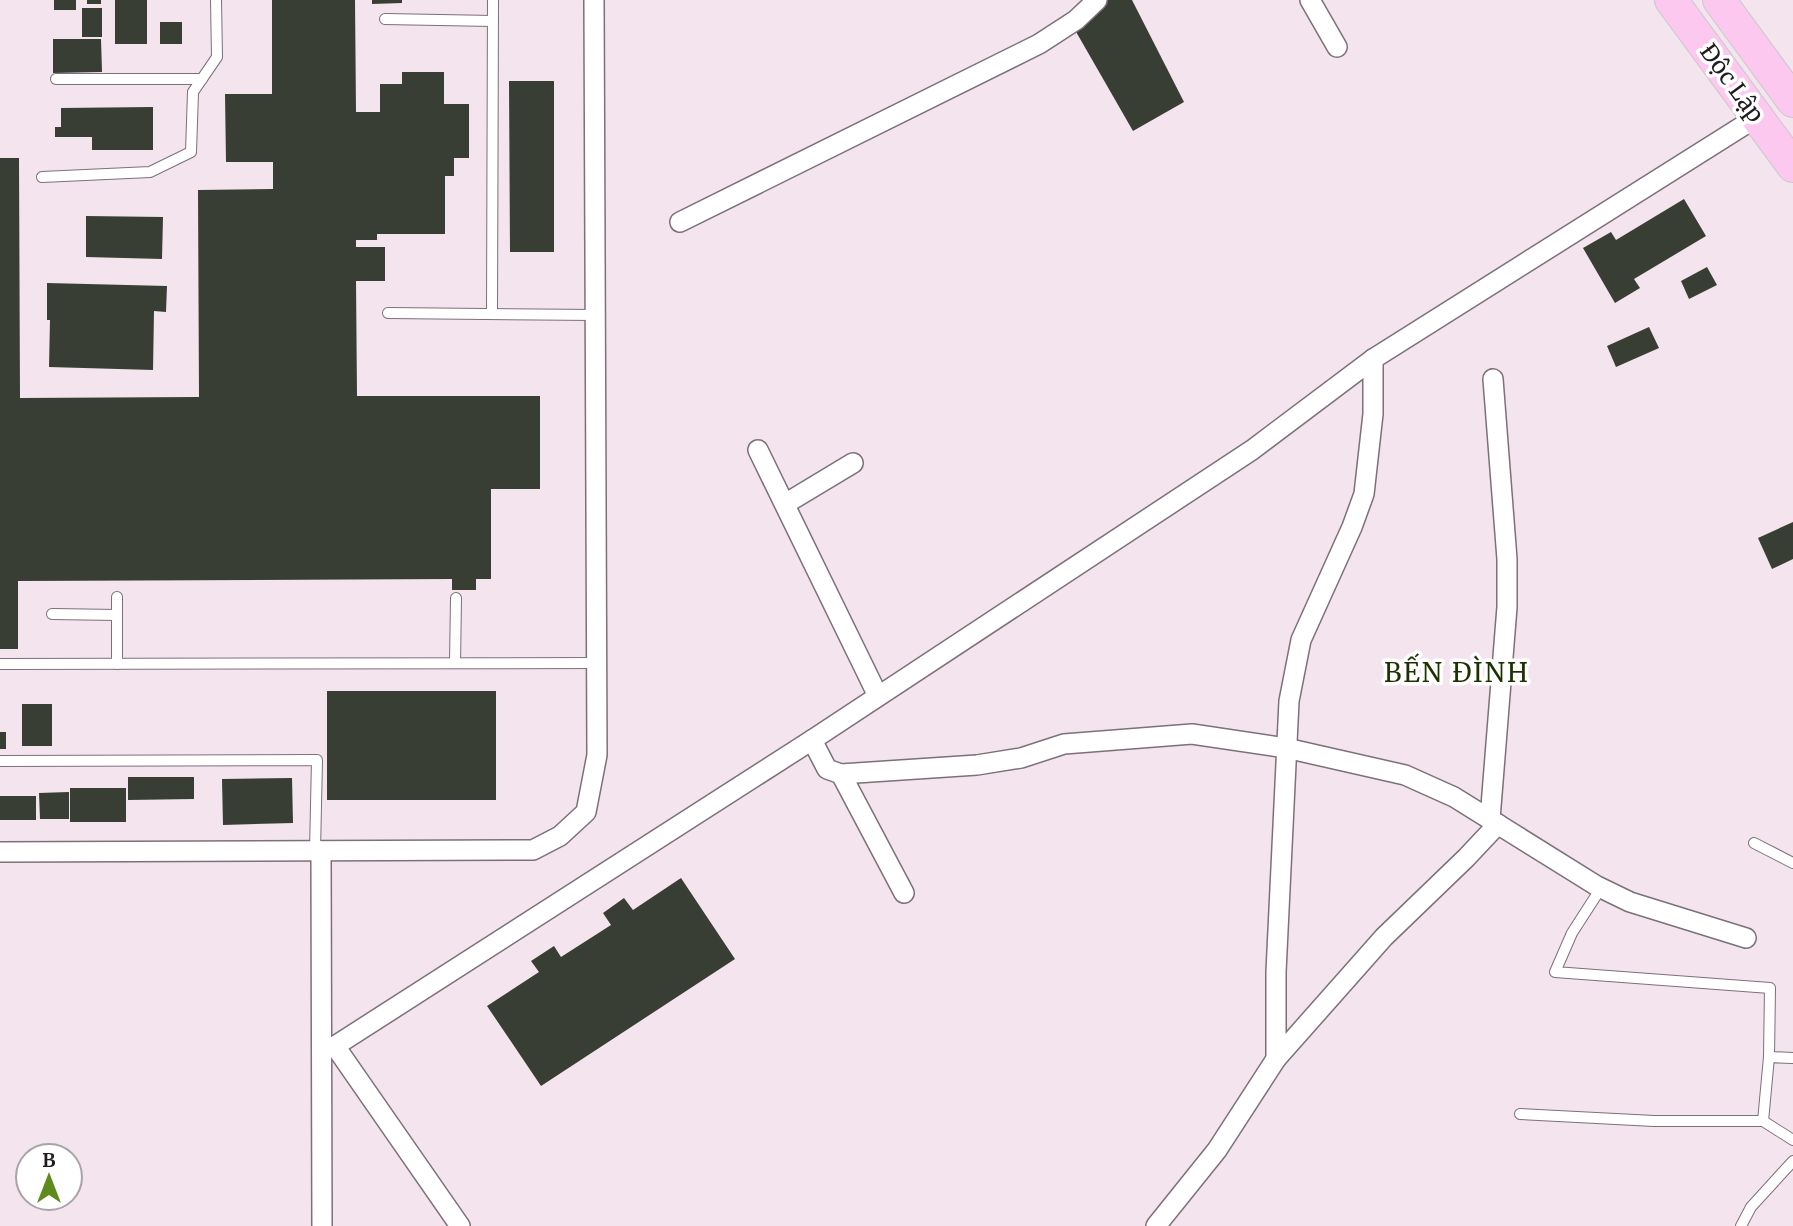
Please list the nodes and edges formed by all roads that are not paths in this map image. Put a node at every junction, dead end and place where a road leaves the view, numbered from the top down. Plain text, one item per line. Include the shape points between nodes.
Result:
1 (216, 0) edge
2 (493, 0) edge
3 (594, 0) edge
4 (1097, 0) edge
5 (1310, 0) edge
6 (1671, 0) edge
7 (1719, 0) edge
8 (386, 19) dead end
9 (493, 21) junction
10 (1337, 47) dead end
11 (56, 79) dead end
12 (202, 79) junction
13 (1793, 101) edge
14 (1757, 117) junction
15 (1793, 166) edge
16 (42, 177) dead end
17 (680, 222) dead end
18 (387, 313) dead end
19 (492, 314) junction
20 (595, 315) junction
21 (1373, 359) junction
22 (1493, 379) dead end
23 (758, 450) dead end
24 (853, 463) dead end
25 (785, 504) junction
26 (117, 597) dead end
27 (456, 598) dead end
28 (52, 614) dead end
29 (117, 615) junction
30 (455, 663) junction
31 (596, 663) junction
32 (0, 664) edge
33 (117, 664) junction
34 (878, 696) junction
35 (812, 740) junction
36 (1286, 748) junction
37 (0, 761) edge
38 (841, 774) junction
39 (1494, 822) junction
40 (1754, 843) dead end
41 (318, 851) junction
42 (0, 852) edge
43 (1793, 863) edge
44 (1601, 888) junction
45 (904, 893) dead end
46 (1746, 938) dead end
47 (1769, 1057) junction
48 (1793, 1058) edge
49 (1276, 1059) junction
50 (1520, 1114) dead end
51 (1763, 1121) junction
52 (1793, 1140) edge
53 (1793, 1161) edge
54 (322, 1226) edge
55 (460, 1226) edge
56 (1156, 1226) edge
57 (1741, 1226) edge

1 - 12 lane via 217,57
2 - 9 lane
3 - 20 street
4 - 17 street via 1039,44
5 - 10 street
6 - 14 highway, Độc Lập
7 - 13 highway, Độc Lập
8 - 9 lane
9 - 19 lane
11 - 12 lane
12 - 16 lane via 194,92 191,152 150,172
14 - 15 highway, Độc Lập
14 - 21 street
18 - 19 lane
19 - 20 lane
20 - 31 street
21 - 34 street via 1252,450
21 - 36 street via 1373,414 1364,494 1301,640
22 - 39 street via 1507,559
23 - 25 street
24 - 25 street
25 - 34 street
26 - 29 lane
27 - 30 lane
28 - 29 lane
29 - 33 lane
30 - 31 lane
30 - 33 lane
31 - 41 street via 597,755 586,812 560,836 533,850
32 - 33 lane
34 - 35 street
35 - 38 street via 827,769
35 - 55 street via 335,1046
36 - 38 street via 1192,734 1064,744 1021,758 977,765
36 - 39 street via 1405,775
36 - 49 street
37 - 41 lane via 317,760
38 - 45 street
39 - 44 street
39 - 49 street via 1466,858 1384,937
40 - 43 lane
41 - 42 street
41 - 54 street
44 - 46 street via 1630,902
44 - 47 lane via 1572,933 1555,972 1770,988
47 - 48 lane
47 - 51 lane
49 - 56 street via 1217,1150
50 - 51 lane
51 - 52 lane
53 - 57 lane via 1751,1207

